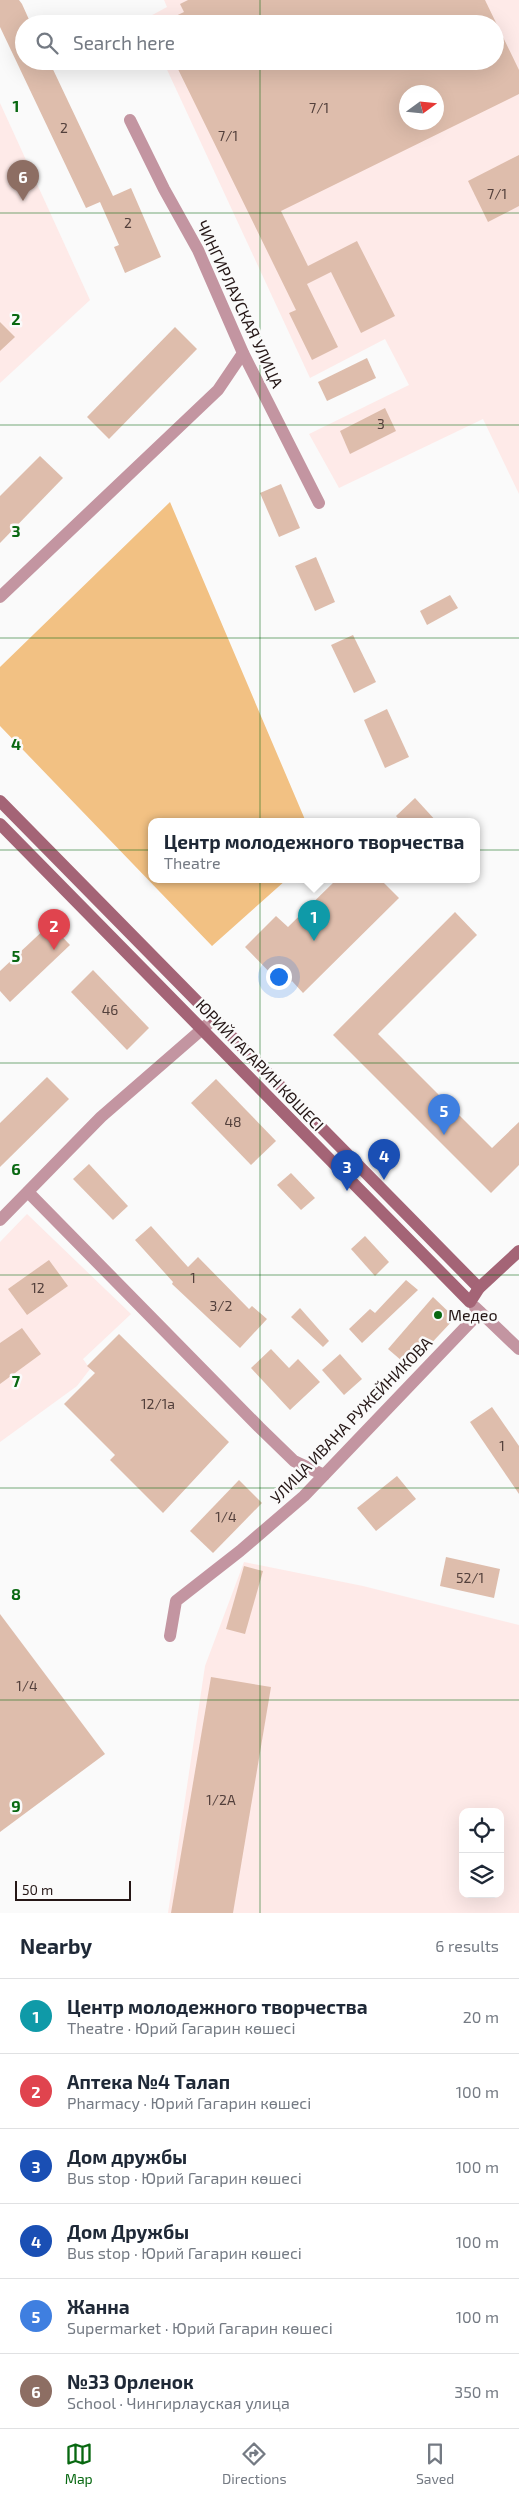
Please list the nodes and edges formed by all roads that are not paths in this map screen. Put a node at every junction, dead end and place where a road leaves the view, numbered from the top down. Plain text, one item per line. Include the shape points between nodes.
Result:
1 (130, 120) dead end
2 (243, 353) junction
3 (318, 503) dead end
4 (0, 597) edge
5 (0, 801) edge
6 (0, 824) edge
7 (215, 1018) junction
8 (203, 1029) junction
9 (28, 1192) junction
10 (0, 1220) edge
11 (519, 1251) edge
12 (479, 1288) junction
13 (470, 1302) junction
14 (480, 1312) junction
15 (519, 1349) edge
16 (324, 1475) junction
17 (170, 1636) dead end

1 - 2 street, ЧИНГИРЛАУСКАЯ УЛИЦА via 198,250
2 - 3 street, ЧИНГИРЛАУСКАЯ УЛИЦА
2 - 4 street via 218,390
5 - 7 main road, ЮРИЙ ГАГАРИН КӨШЕСІ
6 - 8 main road, ЮРИЙ ГАГАРИН КӨШЕСІ
7 - 8 street
7 - 12 main road, ЮРИЙ ГАГАРИН КӨШЕСІ
8 - 9 street via 101,1117
8 - 13 main road, ЮРИЙ ГАГАРИН КӨШЕСІ
9 - 10 street
9 - 16 street via 294,1461
11 - 12 main road
12 - 13 main road
13 - 14 street, ЮРИЙ ГАГАРИН КӨШЕСІ
14 - 15 street, ЮРИЙ ГАГАРИН КӨШЕСІ
14 - 16 street, УЛИЦА ИВАНА РУЖЕЙНИКОВА
16 - 17 street, УЛИЦА ИВАНА РУЖЕЙНИКОВА via 240,1551 176,1601

